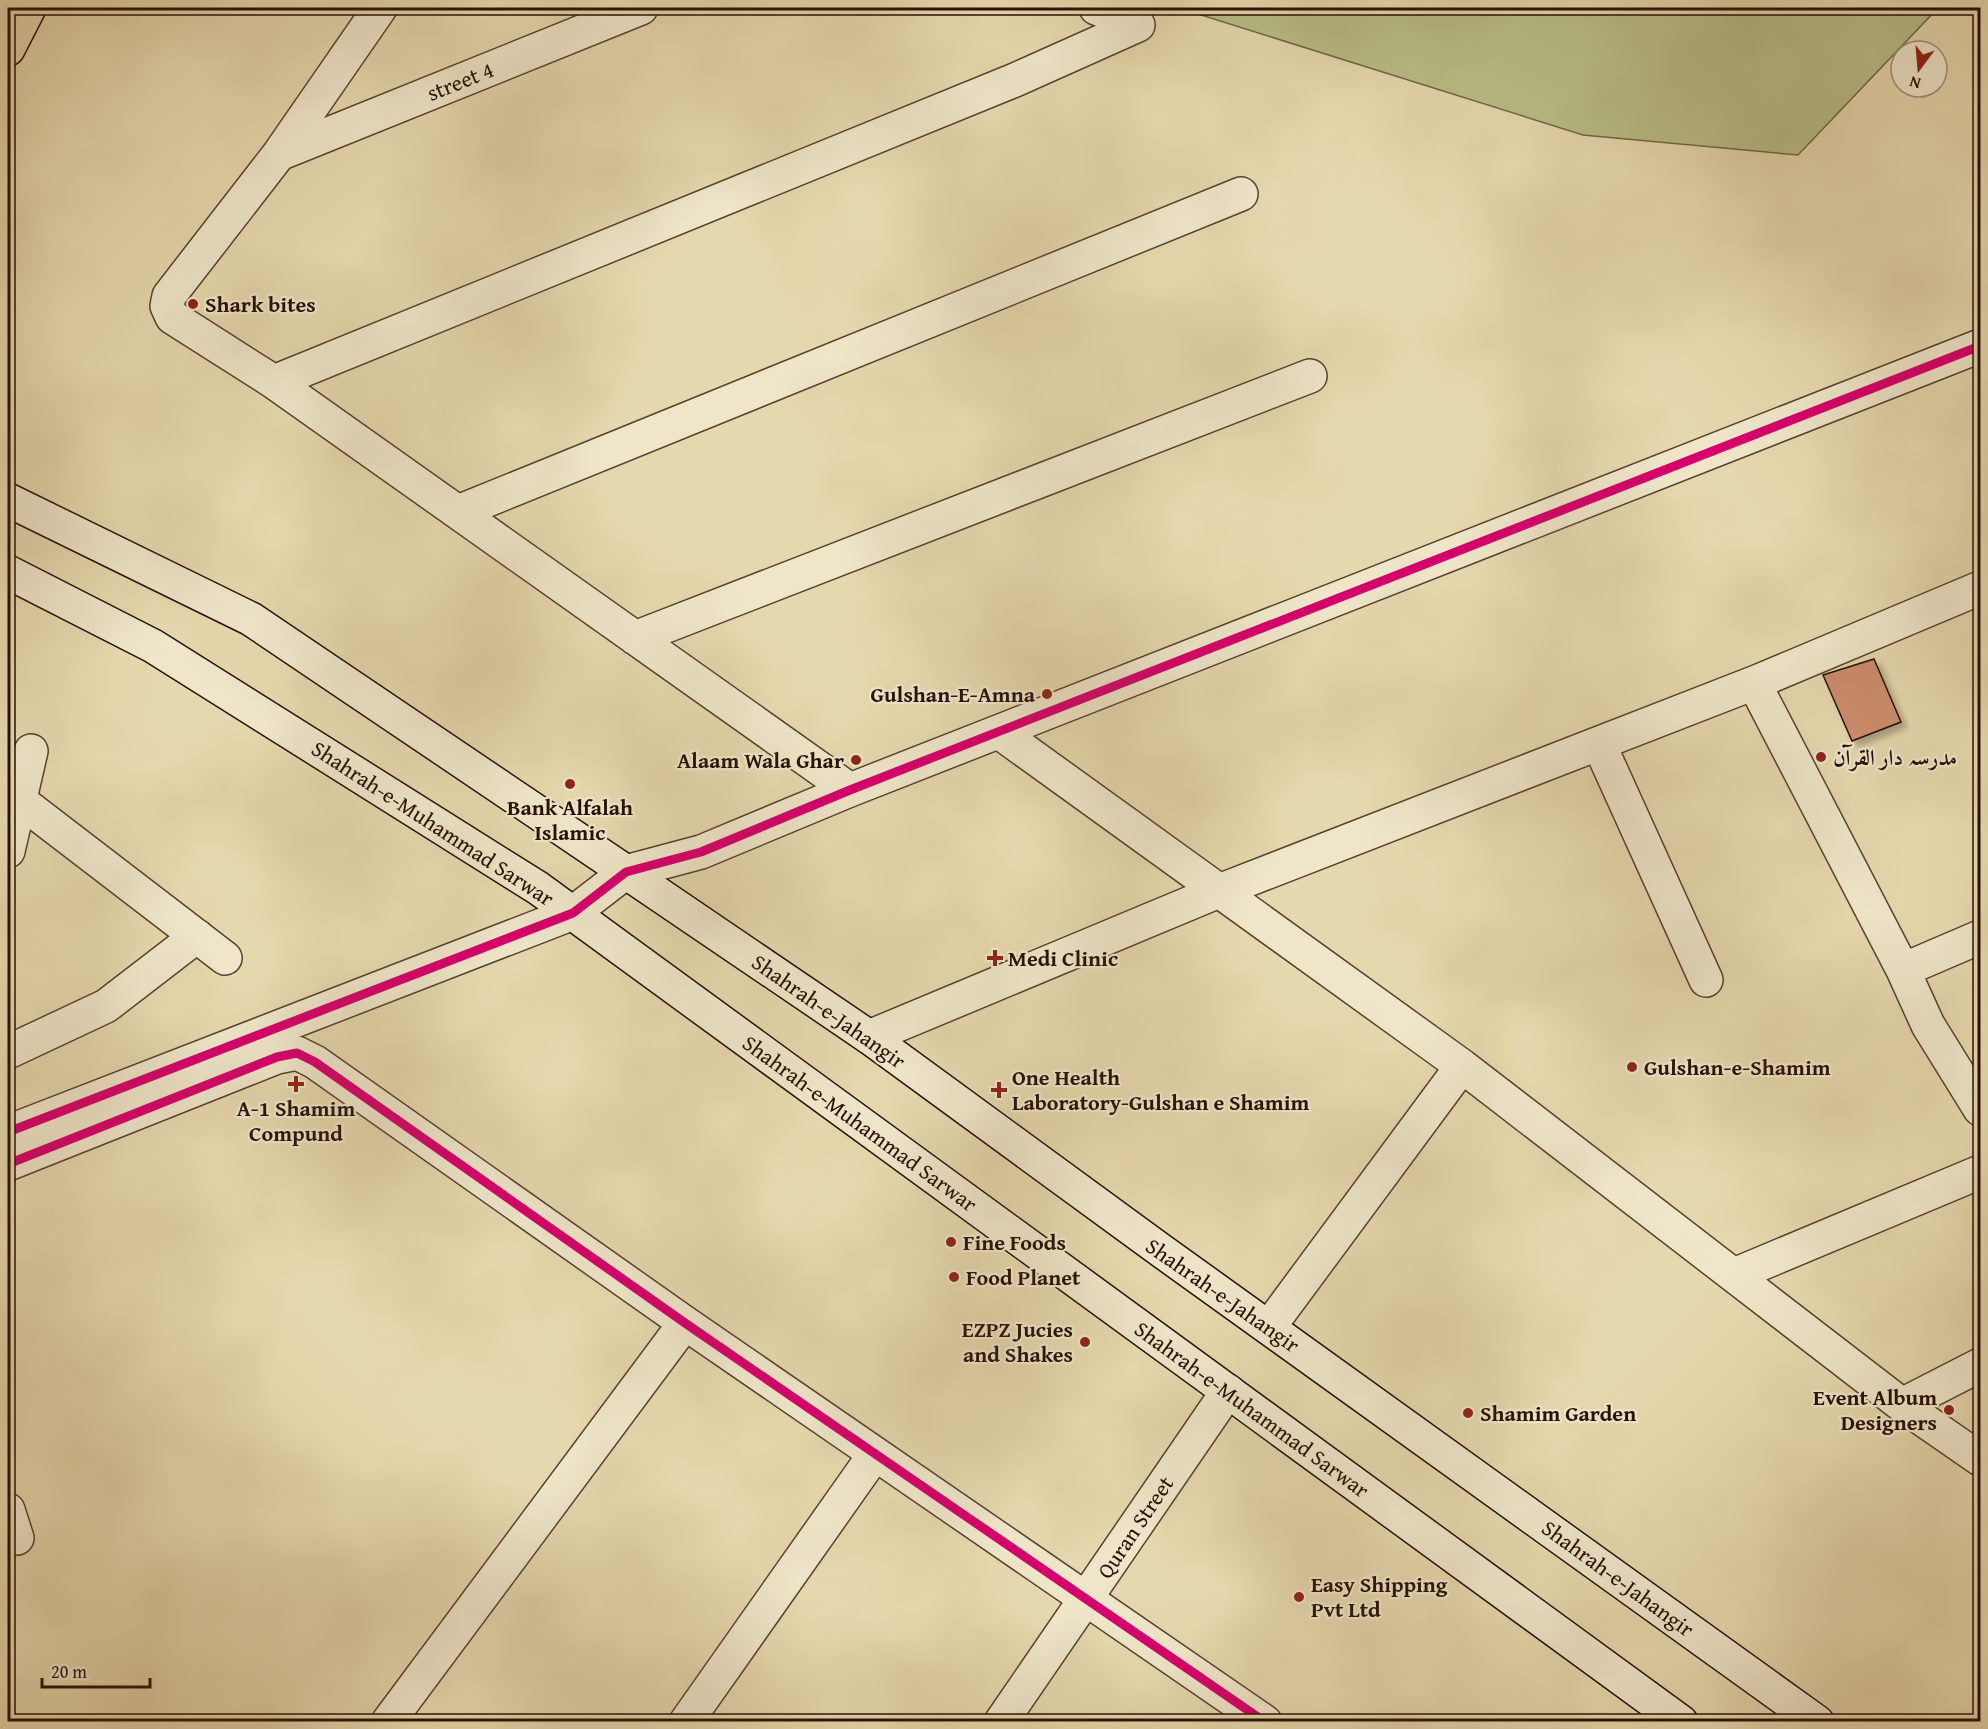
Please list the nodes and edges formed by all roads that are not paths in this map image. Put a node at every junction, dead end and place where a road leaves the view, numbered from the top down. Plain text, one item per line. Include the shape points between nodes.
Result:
1 (29, 8) edge
2 (380, 8) edge
3 (641, 8) edge
4 (1096, 8) edge
5 (8, 49) edge
6 (279, 154) junction
7 (1241, 194) dead end
8 (1980, 346) edge
9 (1310, 376) dead end
10 (274, 382) junction
11 (8, 500) edge
12 (458, 512) junction
13 (8, 572) edge
14 (1980, 588) edge
15 (635, 638) junction
16 (1754, 683) junction
17 (999, 732) junction
18 (1599, 744) junction
19 (31, 751) dead end
20 (850, 790) junction
21 (20, 800) junction
22 (8, 851) edge
23 (626, 872) junction
24 (1219, 891) junction
25 (573, 913) junction
26 (197, 936) junction
27 (1980, 938) edge
28 (225, 958) dead end
29 (1903, 970) junction
30 (1706, 980) dead end
31 (869, 1037) junction
32 (8, 1052) edge
33 (1462, 1066) junction
34 (1980, 1109) edge
35 (8, 1132) edge
36 (8, 1164) edge
37 (1980, 1173) edge
38 (1734, 1275) junction
39 (685, 1323) junction
40 (1269, 1327) junction
41 (1980, 1365) edge
42 (1228, 1391) junction
43 (1902, 1405) junction
44 (875, 1454) junction
45 (1980, 1459) edge
46 (1085, 1599) junction
47 (387, 1722) edge
48 (687, 1722) edge
49 (1001, 1722) edge
50 (1265, 1722) edge
51 (1681, 1722) edge
52 (1817, 1722) edge

1 - 5 highway
2 - 6 street
3 - 6 street, street 4
4 - 10 street via 1138,25 1015,80
6 - 10 street via 169,296 167,306 172,317
7 - 12 street
8 - 17 street
9 - 15 street
10 - 12 street
11 - 23 street via 251,619
12 - 15 street
13 - 25 street, Shahrah-e-Muhammad Sarwar via 153,646
14 - 16 street
15 - 20 street
16 - 18 street
16 - 29 street
17 - 20 street
17 - 24 street
18 - 24 street
18 - 30 street
19 - 21 street
20 - 23 street via 701,852
21 - 22 street
21 - 26 street
23 - 25 street
23 - 31 street, Shahrah-e-Jahangir
24 - 31 street
24 - 33 street
25 - 35 street
25 - 42 street, Shahrah-e-Muhammad Sarwar
26 - 28 street
26 - 32 street via 106,1006
27 - 29 street
29 - 34 street via 1928,1025
31 - 40 street, Shahrah-e-Jahangir
33 - 38 street
33 - 40 street
36 - 39 street via 278,1057 297,1053
37 - 38 street
38 - 43 street
39 - 44 street
39 - 47 street
40 - 52 street, Shahrah-e-Jahangir
41 - 43 street
42 - 46 street, Quran Street
42 - 51 street, Shahrah-e-Muhammad Sarwar
43 - 45 street
44 - 46 street
44 - 48 street
46 - 49 street, Quran Street
46 - 50 street

